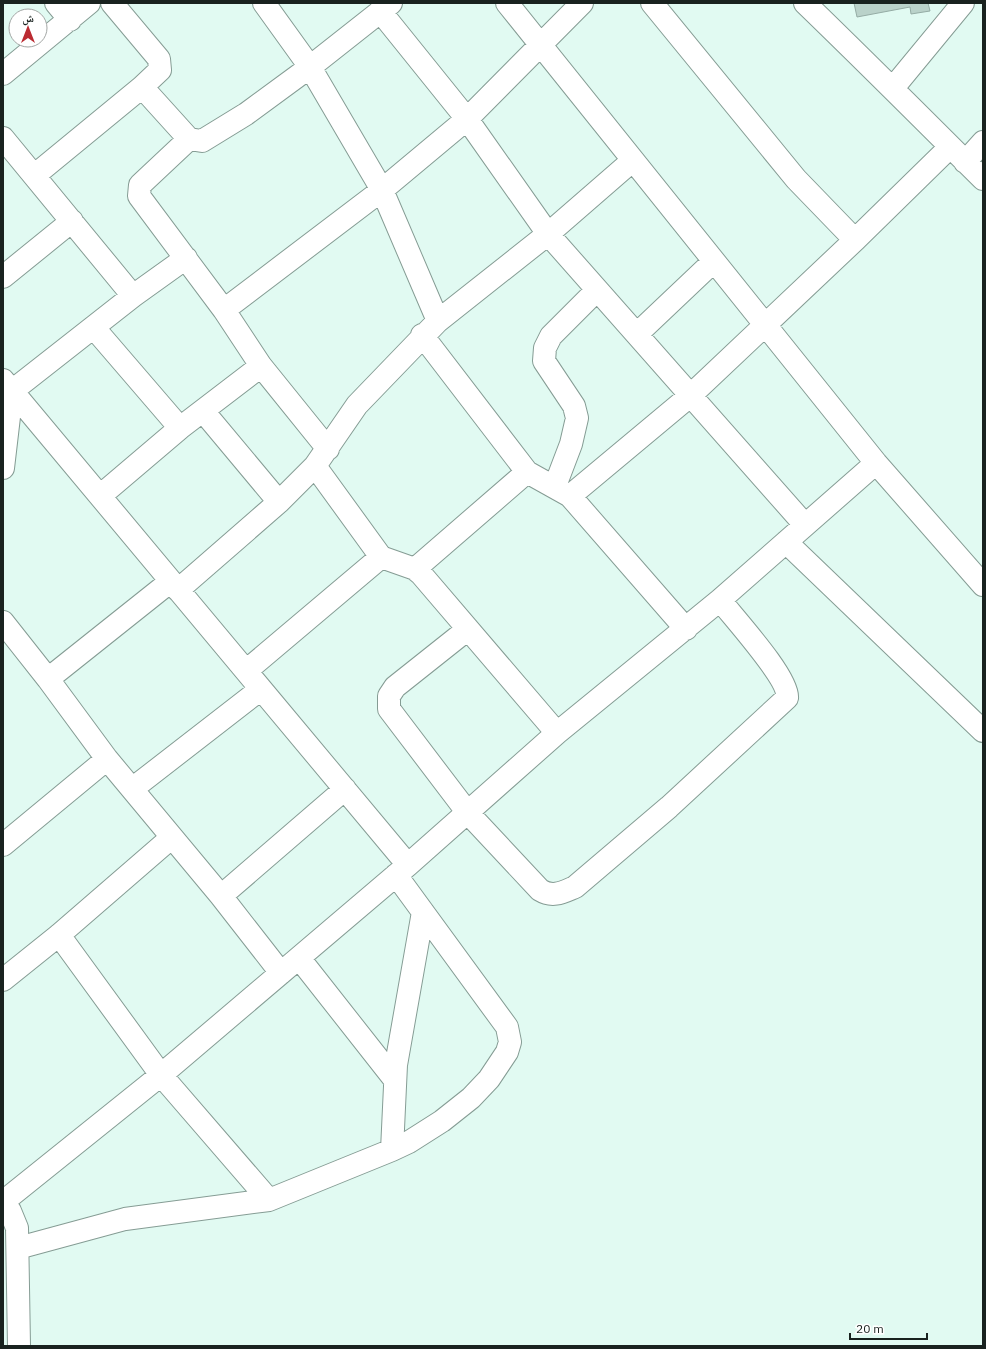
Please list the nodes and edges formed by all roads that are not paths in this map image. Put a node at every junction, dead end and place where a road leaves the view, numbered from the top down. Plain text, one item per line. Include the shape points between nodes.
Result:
1 (56, 3) edge
2 (89, 3) edge
3 (112, 3) edge
4 (264, 3) edge
5 (507, 3) edge
6 (582, 3) edge
7 (652, 3) edge
8 (805, 3) edge
9 (963, 3) edge
10 (386, 7) edge
11 (70, 20) junction
12 (541, 44) junction
13 (310, 67) junction
14 (3, 74) edge
15 (142, 87) junction
16 (893, 88) junction
17 (467, 119) junction
18 (3, 138) edge
19 (189, 139) junction
20 (983, 142) edge
21 (957, 155) junction
22 (632, 161) junction
23 (35, 175) junction
24 (983, 179) edge
25 (382, 190) junction
26 (72, 221) junction
27 (548, 234) junction
28 (855, 240) junction
29 (186, 258) junction
30 (714, 261) junction
31 (3, 277) edge
32 (597, 290) junction
33 (133, 296) junction
34 (224, 310) junction
35 (766, 325) junction
36 (94, 328) junction
37 (430, 328) junction
38 (637, 334) junction
39 (261, 366) junction
40 (7, 385) edge
41 (691, 394) junction
42 (203, 411) junction
43 (180, 428) junction
44 (328, 449) junction
45 (876, 464) junction
46 (315, 466) junction
47 (3, 468) edge
48 (527, 472) junction
49 (562, 491) junction
50 (100, 496) junction
51 (279, 502) junction
52 (805, 525) junction
53 (786, 542) junction
54 (381, 557) junction
55 (415, 570) junction
56 (983, 584) edge
57 (174, 585) junction
58 (720, 600) junction
59 (3, 622) edge
60 (686, 629) junction
61 (468, 630) junction
62 (246, 671) junction
63 (48, 679) junction
64 (261, 689) junction
65 (983, 731) edge
66 (557, 733) junction
67 (107, 759) junction
68 (132, 789) junction
69 (345, 789) junction
70 (468, 813) junction
71 (171, 838) junction
72 (3, 845) edge
73 (402, 870) junction
74 (221, 896) junction
75 (423, 912) junction
76 (59, 935) junction
77 (299, 958) junction
78 (281, 973) junction
79 (3, 980) edge
80 (161, 1075) junction
81 (395, 1080) junction
82 (392, 1150) junction
83 (269, 1200) junction
84 (3, 1201) edge
85 (18, 1248) junction
86 (11, 1285) edge
87 (11, 1314) edge
88 (19, 1346) edge

1 - 11 street
2 - 11 street
3 - 15 street via 154,51 160,62 158,72
4 - 13 street
5 - 12 street
6 - 12 street
7 - 28 street via 796,179
8 - 16 street
9 - 16 street
10 - 13 street
10 - 17 street
11 - 14 street
12 - 17 street
12 - 22 street
13 - 19 street via 213,136 199,142
13 - 25 street
15 - 19 street
15 - 23 street
16 - 21 street
17 - 25 street
17 - 27 street
18 - 23 street
19 - 29 street via 138,189 139,196
20 - 21 street
21 - 24 street
21 - 28 street
22 - 27 street
22 - 30 street
23 - 26 street
25 - 34 street
25 - 37 street
26 - 31 street
26 - 33 street
27 - 32 street
27 - 37 street
28 - 35 street
29 - 33 street
29 - 34 street
30 - 35 street
30 - 38 street
32 - 38 street
32 - 49 street via 551,336 545,348 546,367 574,406 577,418
33 - 36 street
34 - 39 street
35 - 41 street
35 - 45 street
36 - 40 street
36 - 43 street
37 - 44 street via 357,405
37 - 48 street
38 - 41 street
39 - 42 street
39 - 44 street
40 - 47 street
40 - 50 street
41 - 49 street
41 - 52 street
42 - 43 street
42 - 51 street
43 - 50 street
44 - 46 street
45 - 52 street
45 - 56 street
46 - 51 street
46 - 54 street
48 - 49 street
48 - 55 street
49 - 60 street
50 - 57 street
51 - 57 street
52 - 53 street
53 - 58 street
53 - 65 street
54 - 55 street
54 - 62 street
55 - 61 street
57 - 62 street
57 - 63 street
58 - 60 street
58 - 70 street via 776,670 785,684 786,698 669,807 575,887 559,894 546,894 540,890
59 - 63 street
60 - 66 street
61 - 66 street
61 - 70 street via 395,687 388,696 388,702 389,709
62 - 64 street
63 - 67 street
64 - 68 street
64 - 69 street
66 - 70 street
67 - 68 street
67 - 72 street
68 - 71 street
69 - 73 street
69 - 74 street
70 - 73 street
71 - 74 street
71 - 76 street
73 - 75 street
73 - 77 street
74 - 78 street
75 - 81 street
75 - 82 street via 504,1022 510,1042 498,1067 471,1098 442,1121 410,1142
76 - 79 street
76 - 80 street
77 - 78 street
77 - 81 street
78 - 80 street
80 - 83 street
80 - 84 street
81 - 82 street
82 - 83 street
83 - 85 street via 125,1220
84 - 85 street via 10,1210 17,1228
85 - 86 street
86 - 87 street
87 - 88 street

